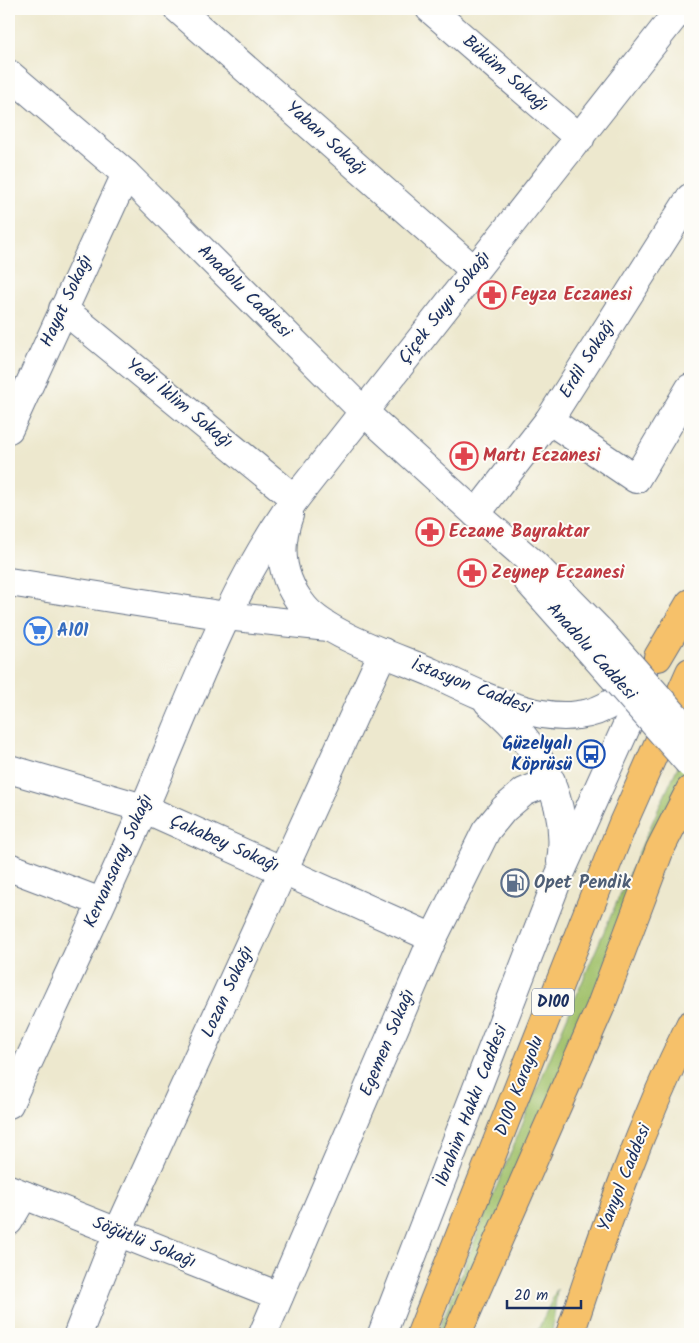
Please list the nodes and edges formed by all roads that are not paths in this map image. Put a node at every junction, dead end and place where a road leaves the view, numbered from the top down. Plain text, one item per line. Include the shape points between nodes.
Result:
1 (178, 9) edge
2 (430, 9) edge
3 (680, 9) edge
4 (9, 74) edge
5 (580, 139) junction
6 (126, 174) junction
7 (690, 198) edge
8 (474, 270) junction
9 (63, 309) junction
10 (690, 388) edge
11 (364, 412) junction
12 (549, 420) junction
13 (9, 429) edge
14 (295, 499) junction
15 (476, 514) junction
16 (9, 582) edge
17 (690, 603) edge
18 (226, 616) junction
19 (328, 627) junction
20 (592, 638) junction
21 (383, 652) junction
22 (658, 657) junction
23 (690, 672) edge
24 (473, 691) junction
25 (690, 733) edge
26 (690, 764) edge
27 (9, 769) edge
28 (551, 781) junction
29 (690, 790) edge
30 (144, 808) junction
31 (9, 868) edge
32 (283, 871) junction
33 (559, 876) junction
34 (101, 902) junction
35 (433, 938) junction
36 (690, 1025) edge
37 (9, 1104) edge
38 (16, 1192) edge
39 (9, 1222) edge
40 (118, 1232) junction
41 (279, 1296) junction
42 (78, 1334) edge
43 (263, 1334) edge
44 (382, 1334) edge
45 (421, 1334) edge
46 (457, 1334) edge
47 (570, 1334) edge

1 - 8 street, Yaban Sokağı
2 - 5 street, Büküm Sokağı
3 - 5 street, Çiçek Suyu Sokağı
4 - 6 street, Anadolu Caddesi
5 - 8 street, Çiçek Suyu Sokağı
6 - 9 street, Hayat Sokağı
6 - 11 street, Anadolu Caddesi
7 - 12 street, Erdil Sokağı
8 - 11 street, Çiçek Suyu Sokağı
9 - 13 street, Hayat Sokağı
9 - 14 street, Yedi İklim Sokağı
10 - 12 street via 636,479
11 - 14 street, Çiçek Suyu Sokağı
11 - 15 street, Anadolu Caddesi
12 - 15 street, Erdil Sokağı
14 - 18 street, Çiçek Suyu Sokağı via 265,542
14 - 19 street, İstasyon Caddesi via 282,534 281,557 287,579 304,607
15 - 20 street, Anadolu Caddesi via 535,564
16 - 18 street, İstasyon Caddesi
17 - 22 main road
18 - 19 street, İstasyon Caddesi
18 - 30 street, Kervansaray Sokağı
19 - 21 street, İstasyon Caddesi
20 - 25 street, Anadolu Caddesi, bridge
20 - 26 street, Anadolu Caddesi, bridge
21 - 24 street, İstasyon Caddesi
21 - 32 street, Lozan Sokağı
22 - 24 street, İstasyon Caddesi via 617,701 600,710 579,715 537,713
22 - 33 street
23 - 45 main road, D100 Karayolu / D100 via 623,823
24 - 28 street via 525,736
27 - 30 street, Çakabey Sokağı
28 - 33 street via 561,822 563,847
28 - 35 street, Egemen Sokağı via 524,792 486,830
29 - 46 main road, D100 via 660,849 600,1008
30 - 32 street, Çakabey Sokağı
30 - 34 street, Kervansaray Sokağı
31 - 34 street
32 - 35 street, Çakabey Sokağı
32 - 40 street, Lozan Sokağı
33 - 44 street, İbrahim Hakkı Caddesi
34 - 37 street, Kervansaray Sokağı
35 - 41 street, Egemen Sokağı
36 - 47 main road, Yanyol Caddesi via 665,1077 601,1238
38 - 39 street
38 - 40 street, Söğütlü Sokağı
40 - 41 street, Söğütlü Sokağı
40 - 42 street, Lozan Sokağı
41 - 43 street, Egemen Sokağı

